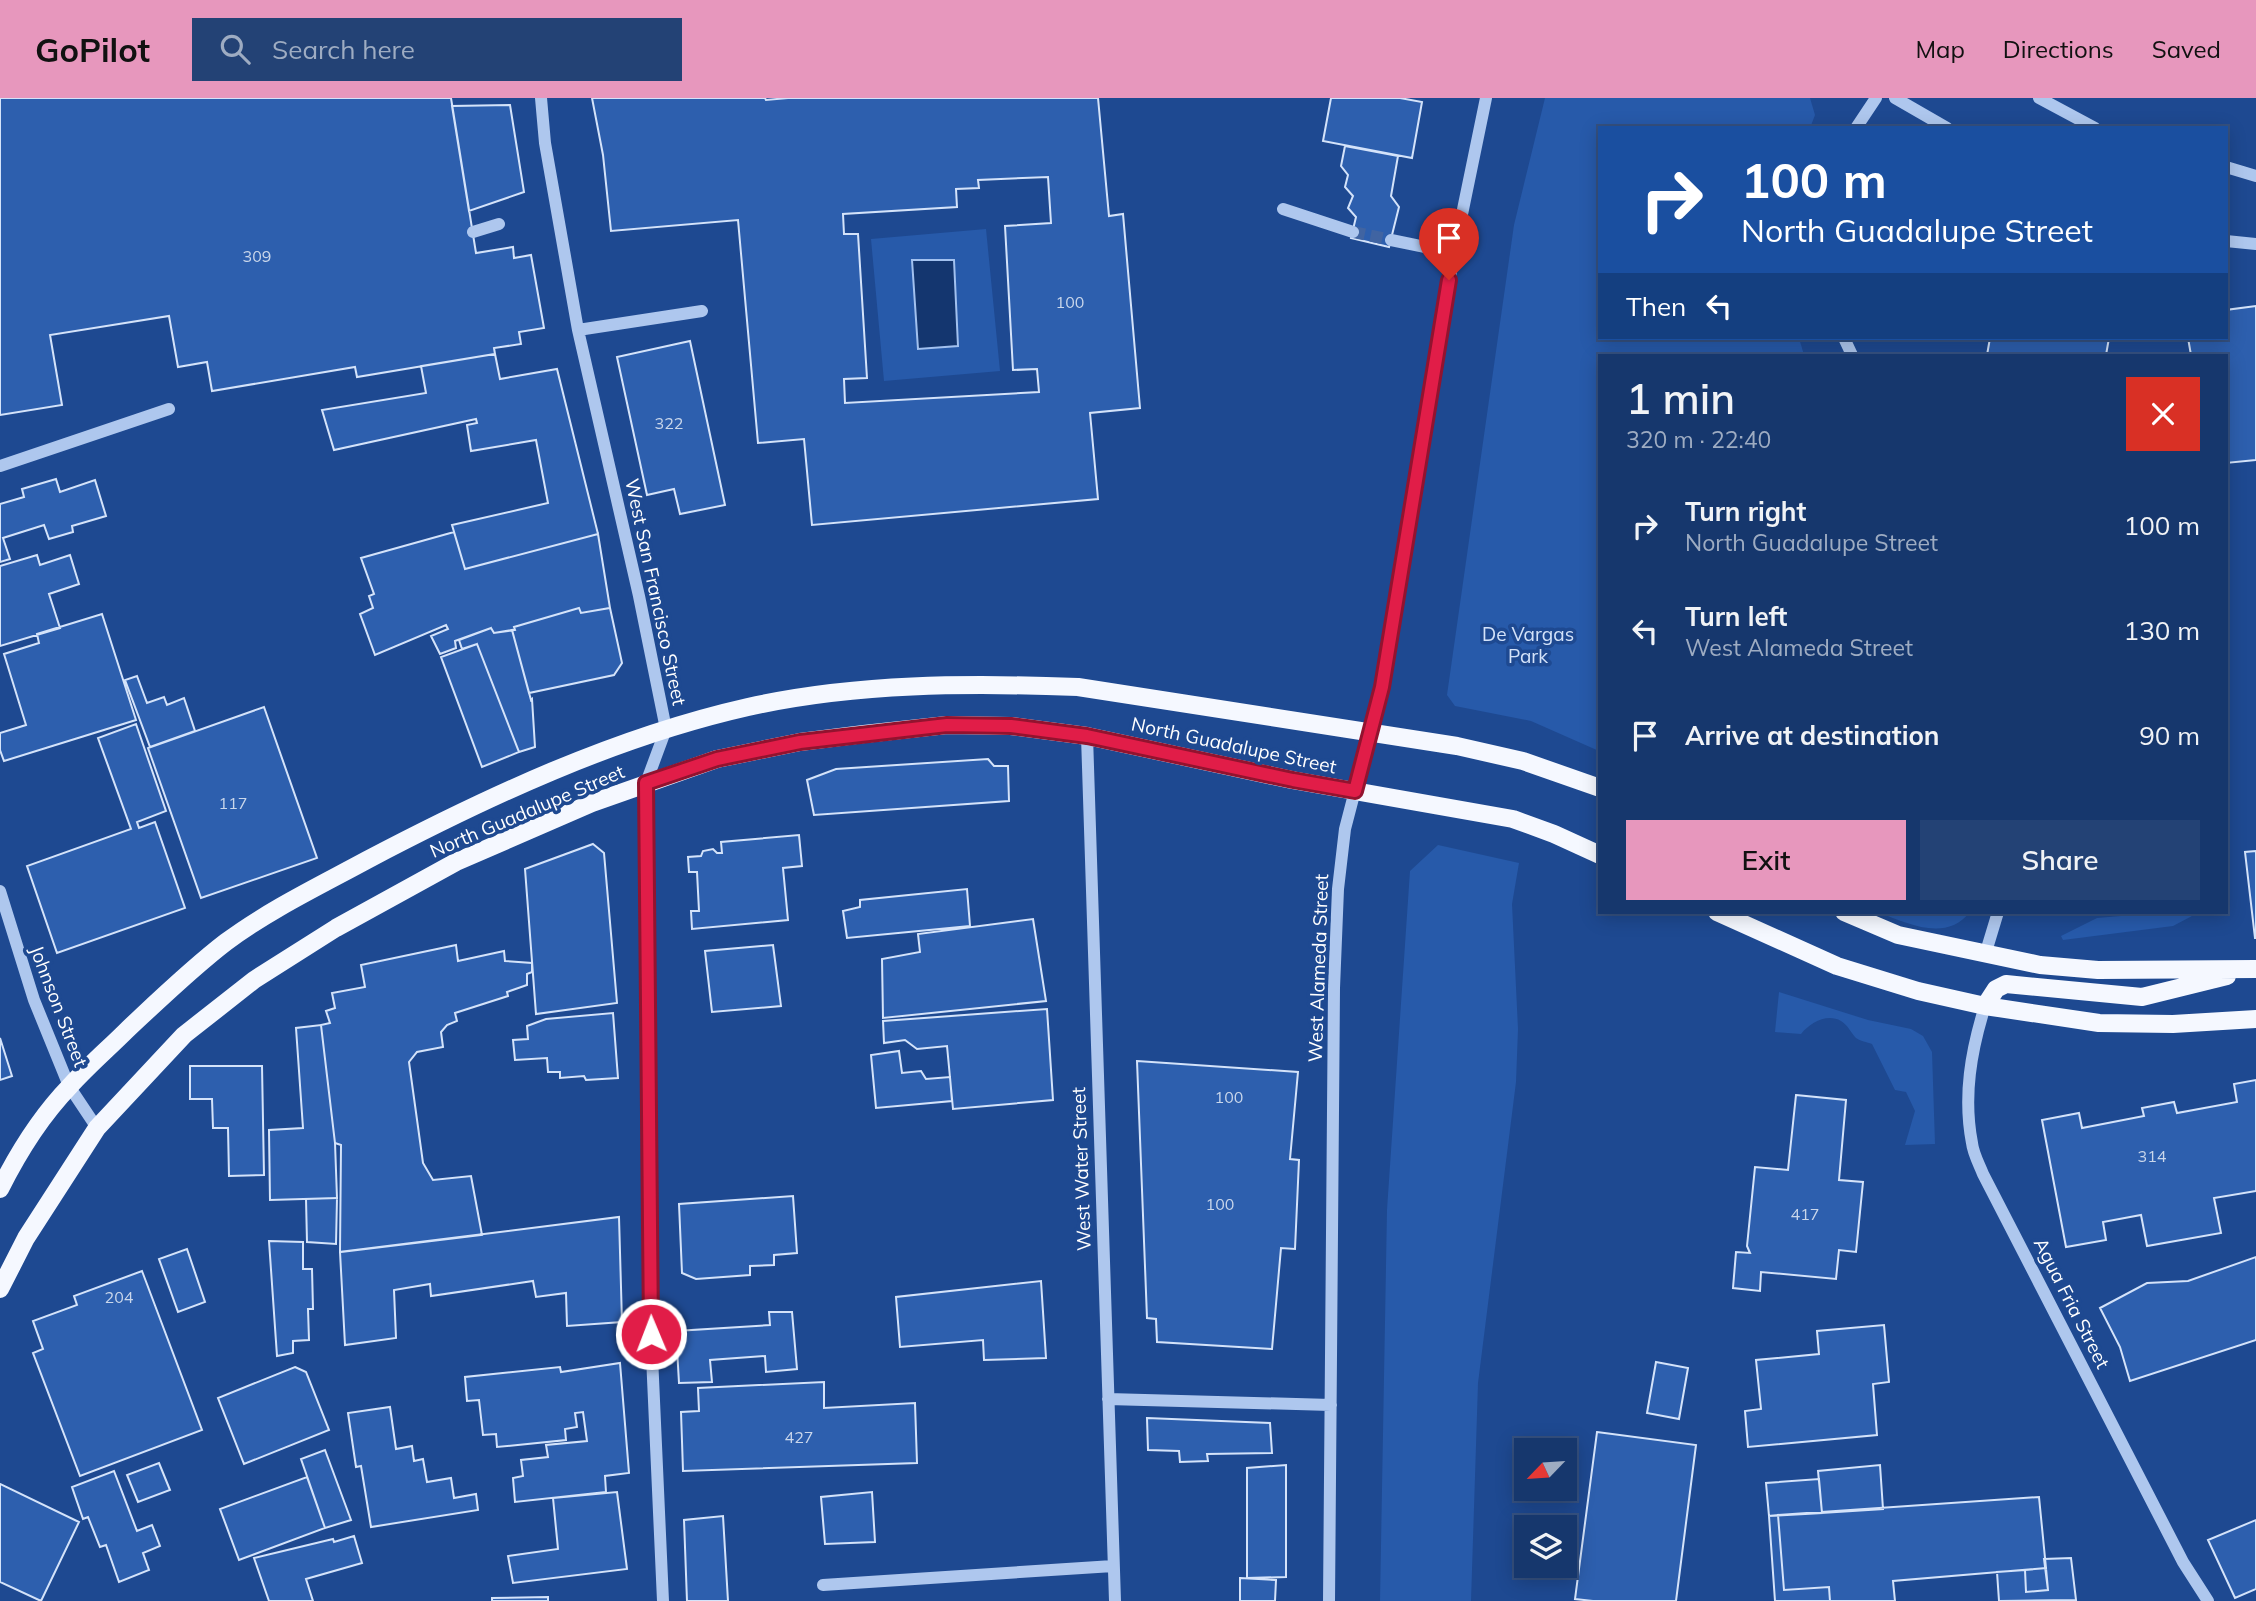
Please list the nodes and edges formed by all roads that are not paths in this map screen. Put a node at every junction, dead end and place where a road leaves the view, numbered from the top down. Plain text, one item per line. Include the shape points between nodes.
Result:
1 (541, 98) edge
2 (1486, 98) edge
3 (1876, 98) edge
4 (1895, 98) edge
5 (2039, 98) edge
6 (1857, 126) edge
7 (1944, 126) edge
8 (2091, 126) edge
9 (2228, 168) edge
10 (2256, 176) edge
11 (1283, 209) dead end
12 (499, 224) dead end
13 (473, 232) dead end
14 (1353, 233) tunnel mouth
15 (1391, 240) tunnel mouth
16 (2228, 241) edge
17 (2256, 244) edge
18 (1454, 253) junction
19 (702, 311) dead end
20 (578, 330) junction
21 (169, 409) dead end
22 (0, 466) edge
23 (666, 729) junction
24 (1370, 733) junction
25 (1087, 736) junction
26 (646, 783) junction
27 (1598, 787) edge
28 (1355, 791) junction
29 (1598, 854) edge
30 (0, 891) edge
31 (1721, 914) edge
32 (1849, 914) edge
33 (1997, 914) edge
34 (1985, 955) junction
35 (2255, 969) edge
36 (1985, 1006) junction
37 (2256, 1019) edge
38 (69, 1086) junction
39 (97, 1128) junction
40 (0, 1189) edge
41 (0, 1289) edge
42 (1108, 1399) junction
43 (1331, 1405) junction
44 (1113, 1566) junction
45 (822, 1585) dead end
46 (663, 1601) edge
47 (1115, 1601) edge
48 (1329, 1601) edge
49 (2207, 1601) edge

1 - 20 street, West San Francisco Street
2 - 18 street, West Alameda Street
3 - 6 street
4 - 7 street
5 - 8 street
9 - 10 street
11 - 14 street
12 - 13 street
15 - 18 street
16 - 17 street
18 - 24 street, West Alameda Street via 1382,687
19 - 20 street
20 - 23 street, West San Francisco Street
21 - 22 street
23 - 24 main road, North Guadalupe Street via 786,700 883,688 1018,685 1078,687
23 - 26 street, West San Francisco Street
23 - 38 main road, North Guadalupe Street via 568,765 439,822 284,905 227,942
24 - 27 main road, North Guadalupe Street via 1523,761
24 - 28 street, West Alameda Street
25 - 26 main road, North Guadalupe Street via 1011,726 933,726 800,742 717,759
25 - 28 main road, North Guadalupe Street
25 - 42 street, West Water Street
26 - 39 main road, North Guadalupe Street via 456,862 336,928 254,980 184,1035
26 - 46 street, West San Francisco Street via 651,1334
28 - 29 main road, North Guadalupe Street via 1513,819
28 - 43 street, West Alameda Street via 1345,829 1335,935
30 - 38 street, Johnson Street via 34,1000
31 - 36 main road via 1837,966
32 - 34 main road via 1898,935
33 - 34 street
34 - 35 main road via 2098,970
35 - 36 main road via 2142,997 2006,984 1996,989
36 - 37 main road via 2099,1023
36 - 49 street, Agua Fria Street via 1973,1046 1969,1083 1972,1145 1983,1174
38 - 39 street, Johnson Street
38 - 40 main road, North Guadalupe Street
39 - 41 main road, North Guadalupe Street via 26,1238
42 - 43 street
42 - 44 street, West Water Street
43 - 48 street, West Alameda Street
44 - 45 street
44 - 47 street, West Water Street

